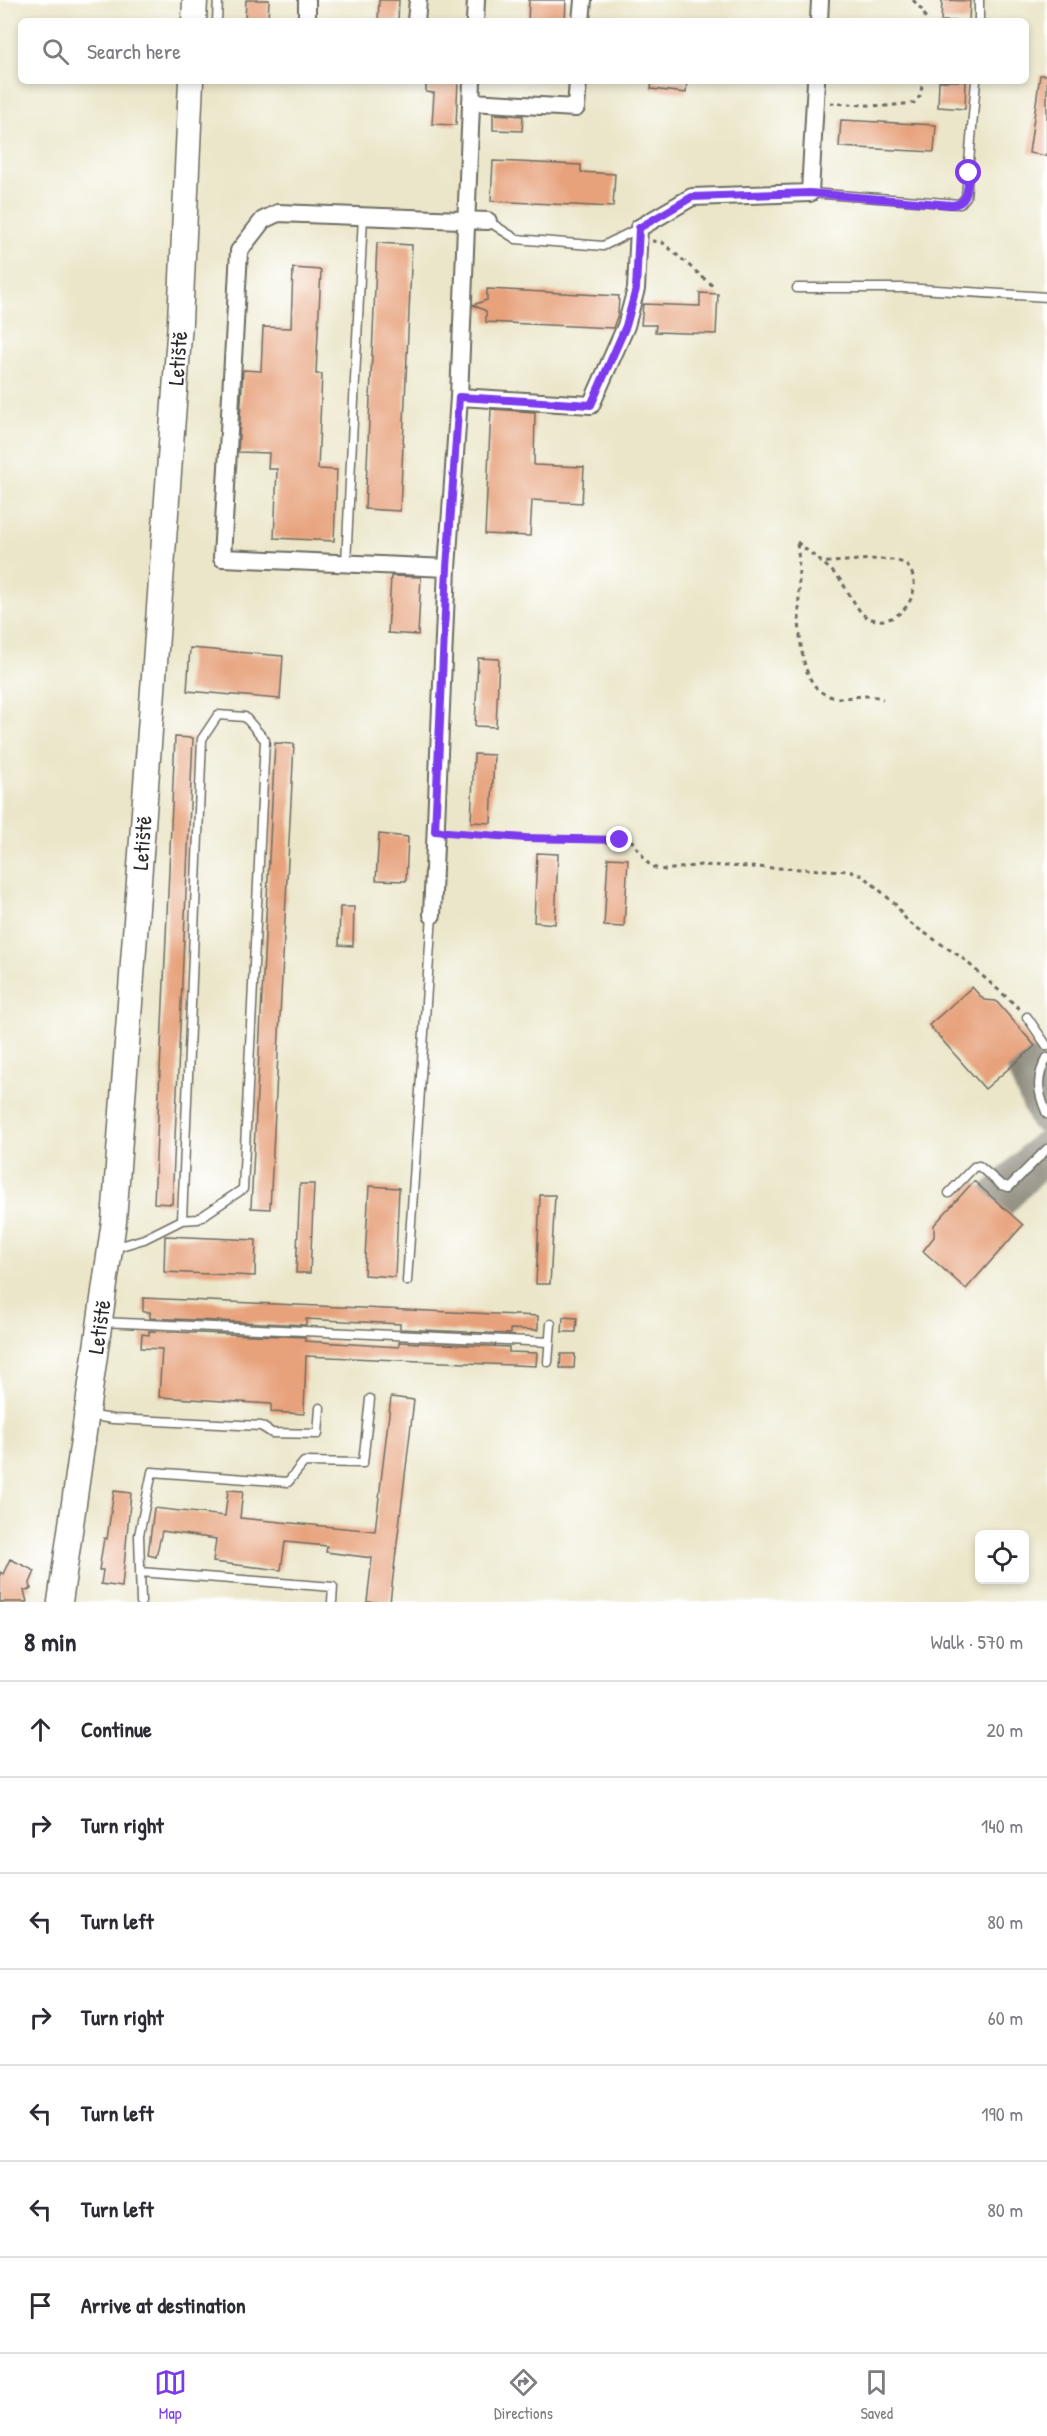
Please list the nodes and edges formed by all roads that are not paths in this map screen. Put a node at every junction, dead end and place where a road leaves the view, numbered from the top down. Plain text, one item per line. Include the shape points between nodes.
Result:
1 (195, 0) edge
2 (218, 0) edge
3 (308, 0) edge
4 (418, 0) edge
5 (476, 0) edge
6 (582, 0) edge
7 (820, 0) edge
8 (979, 0) edge
9 (194, 18) edge
10 (217, 18) edge
11 (307, 18) edge
12 (416, 18) edge
13 (475, 18) edge
14 (581, 18) edge
15 (819, 18) edge
16 (979, 18) edge
17 (192, 84) edge
18 (472, 84) edge
19 (578, 84) edge
20 (816, 84) edge
21 (976, 84) edge
22 (471, 102) junction
23 (810, 193) junction
24 (363, 216) junction
25 (466, 219) junction
26 (488, 221) joint
27 (639, 234) junction
28 (797, 288) dead end
29 (1047, 297) edge
30 (459, 397) junction
31 (346, 564) junction
32 (447, 568) junction
33 (432, 915) joint
34 (1028, 1017) road end
35 (1047, 1046) edge
36 (1047, 1058) edge
37 (1047, 1114) edge
38 (1047, 1149) edge
39 (949, 1193) dead end
40 (182, 1220) junction
41 (110, 1248) junction
42 (407, 1281) dead end
43 (100, 1322) junction
44 (551, 1324) dead end
45 (550, 1342) junction
46 (548, 1362) dead end
47 (370, 1400) dead end
48 (320, 1407) dead end
49 (87, 1415) junction
50 (140, 1572) junction
51 (60, 1602) edge
52 (141, 1602) edge
53 (332, 1602) edge

1 - 9 street
2 - 10 lane
3 - 11 street
4 - 12 street
5 - 13 street
6 - 14 street
7 - 15 street
8 - 16 lane
17 - 41 street, Letiště via 180,322
18 - 22 street
19 - 22 street via 576,108
20 - 23 street
21 - 23 lane via 966,197 960,204
22 - 25 street
23 - 27 street via 692,197
24 - 25 street
24 - 31 lane
24 - 31 street via 278,213 263,220 239,251 222,558
25 - 26 street
25 - 30 street
26 - 27 lane via 516,239 603,246
27 - 30 street via 636,289 626,326 591,405
28 - 29 lane via 904,288
30 - 32 street
31 - 32 street
32 - 33 street
33 - 42 lane
34 - 35 lane
36 - 37 lane via 1040,1071 1038,1092
38 - 39 lane via 1009,1187 979,1166
40 - 40 lane via 202,739 218,715 245,717 265,740 243,1189 198,1219
40 - 41 lane via 144,1239
41 - 43 street, Letiště
43 - 45 lane
43 - 49 street, Letiště
44 - 45 lane
45 - 46 lane
47 - 50 lane via 363,1463 304,1462 288,1482 152,1472 139,1535
48 - 49 lane via 318,1434 272,1433 261,1426
49 - 51 street, Letiště
50 - 52 lane
50 - 53 lane via 333,1587

